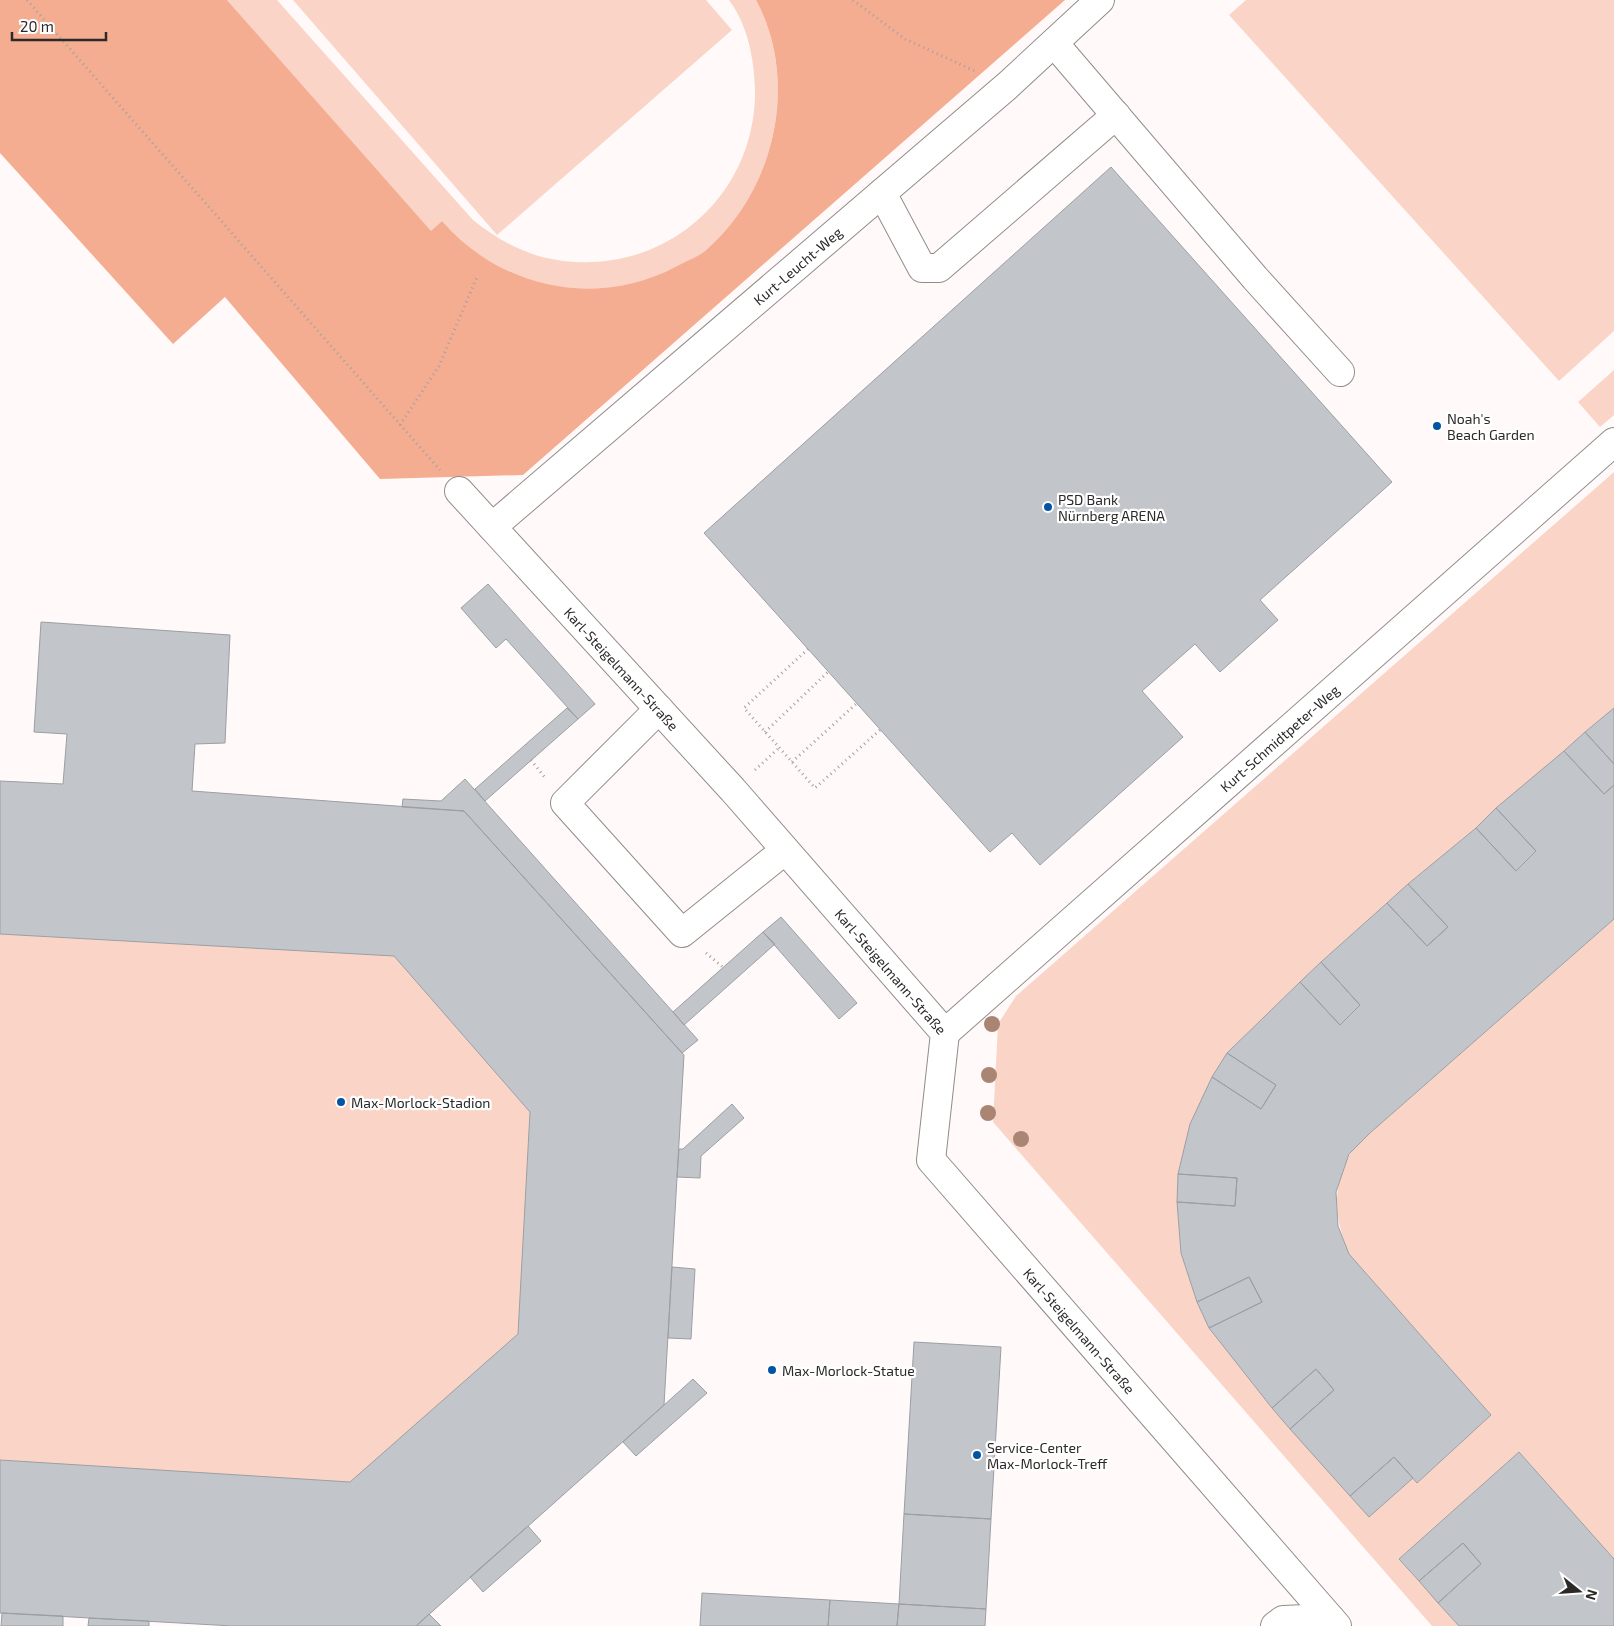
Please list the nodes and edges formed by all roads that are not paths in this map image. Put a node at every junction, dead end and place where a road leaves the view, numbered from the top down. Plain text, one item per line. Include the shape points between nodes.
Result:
1 (1100, 0) edge
2 (1054, 42) junction
3 (1116, 115) junction
4 (882, 193) junction
5 (1340, 372) dead end
6 (1614, 442) edge
7 (458, 491) road end
8 (492, 527) junction
9 (659, 709) junction
10 (784, 851) junction
11 (945, 1033) junction
12 (1334, 1622) edge
13 (1275, 1626) edge

1 - 2 street, Kurt-Leucht-Weg
2 - 3 street
2 - 4 street, Kurt-Leucht-Weg
3 - 4 street via 939,268 922,268
3 - 5 street
4 - 8 street, Kurt-Leucht-Weg
6 - 11 street, Kurt-Schmidtpeter-Weg
7 - 8 street, Karl-Steigelmann-Straße
8 - 9 street, Karl-Steigelmann-Straße
9 - 10 street, Karl-Steigelmann-Straße
9 - 10 street via 565,803 682,933
10 - 11 street, Karl-Steigelmann-Straße
11 - 12 street, Karl-Steigelmann-Straße via 931,1160
12 - 13 street via 1283,1620

